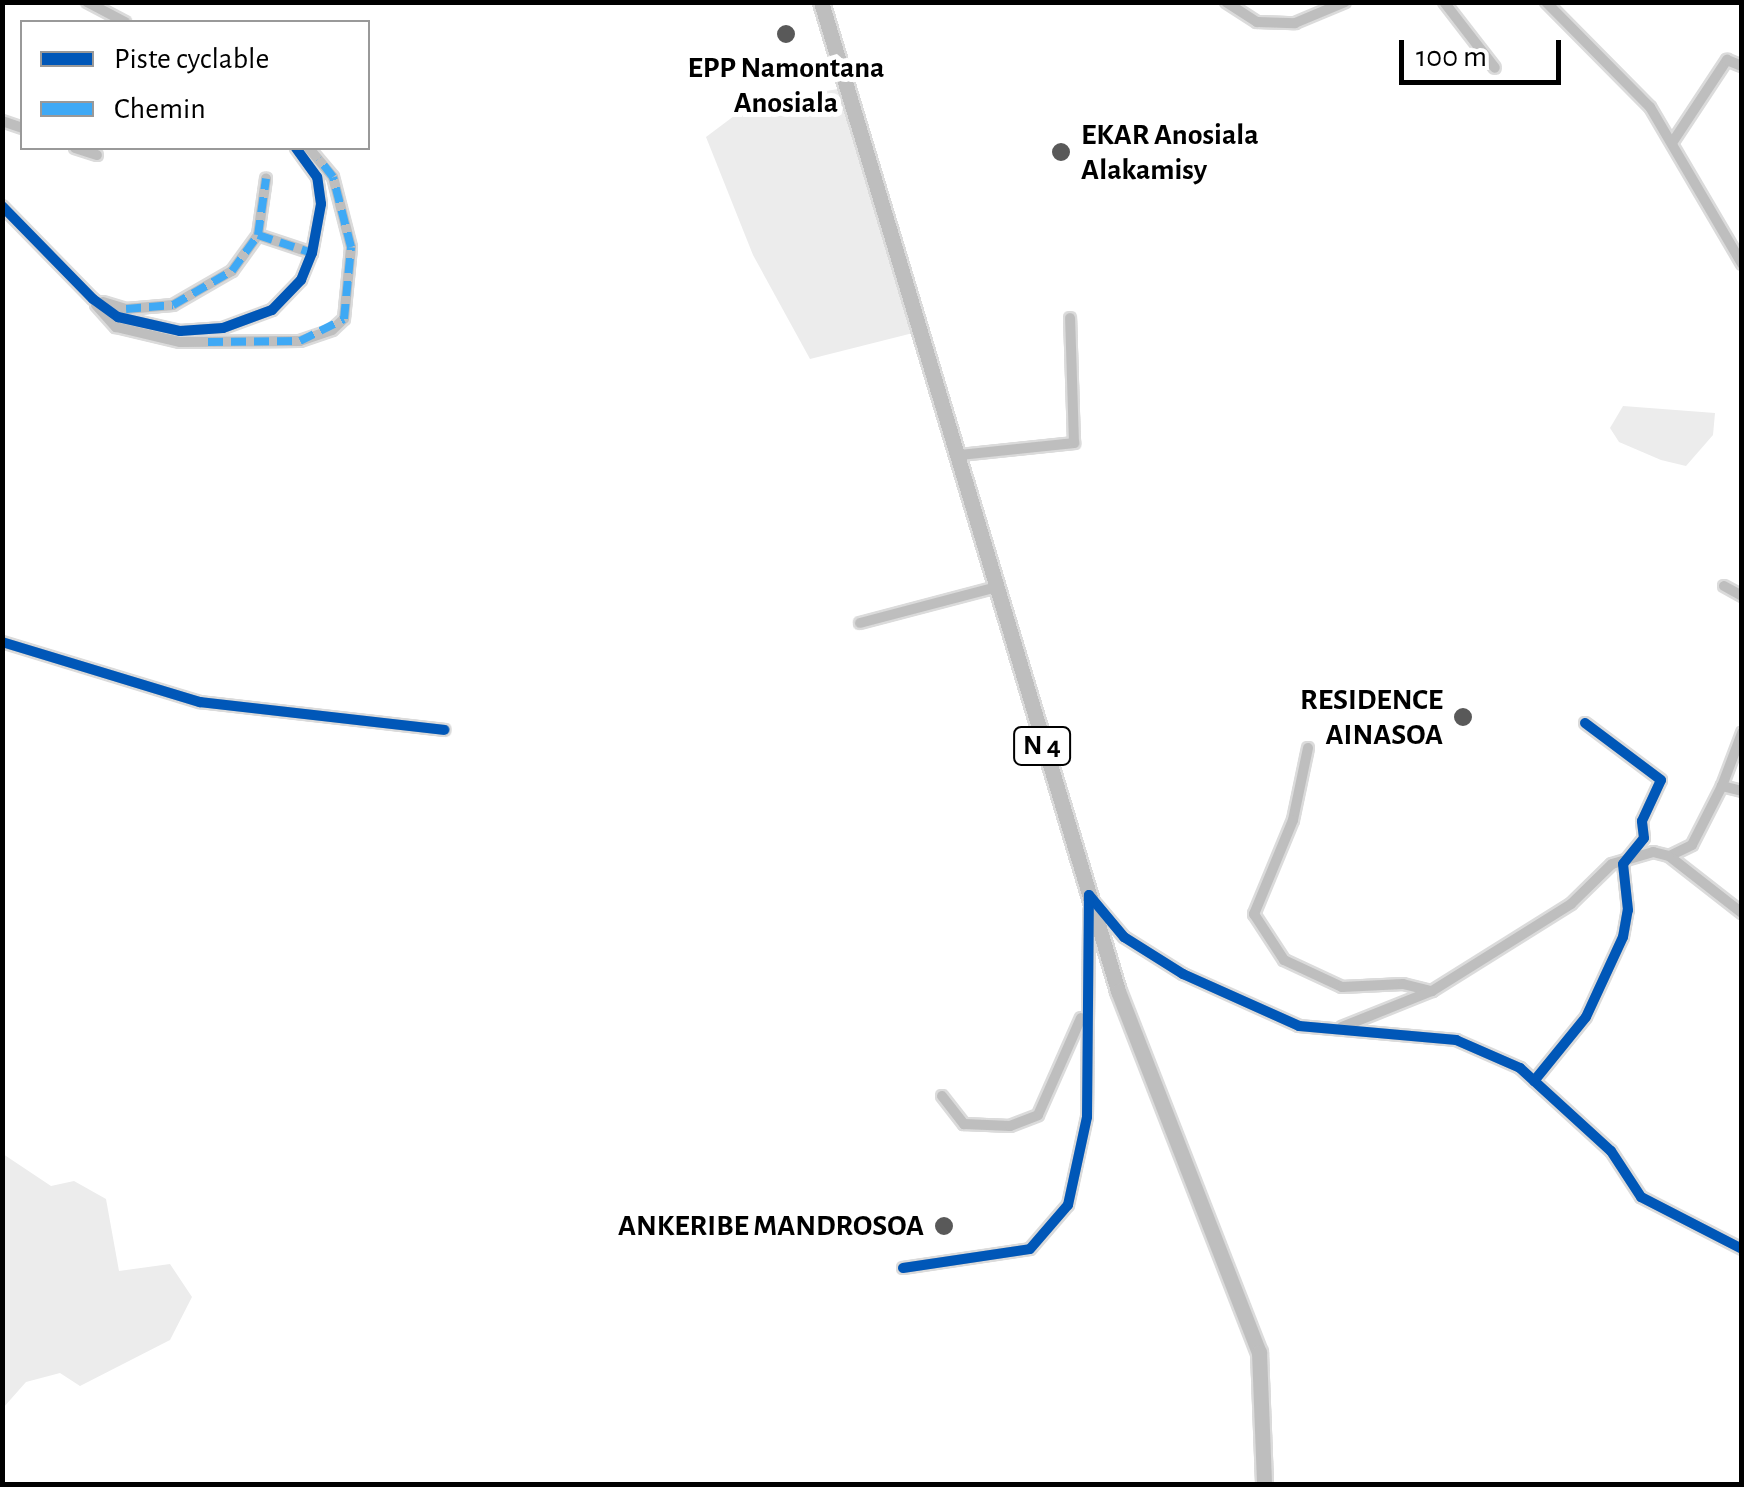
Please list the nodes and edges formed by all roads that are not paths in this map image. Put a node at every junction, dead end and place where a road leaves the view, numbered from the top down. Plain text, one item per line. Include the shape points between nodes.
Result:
1 (86, 2) edge
2 (820, 2) edge
3 (1226, 2) edge
4 (1346, 2) edge
5 (1444, 2) edge
6 (1546, 2) edge
7 (121, 20) edge
8 (1742, 66) edge
9 (1495, 68) dead end
10 (1672, 144) junction
11 (82, 150) edge
12 (298, 150) edge
13 (311, 150) edge
14 (96, 155) dead end
15 (266, 179) dead end
16 (2, 206) edge
17 (258, 235) junction
18 (312, 253) junction
19 (1742, 264) edge
20 (92, 299) junction
21 (1070, 318) dead end
22 (960, 455) junction
23 (1724, 586) dead end
24 (997, 587) junction
25 (1742, 596) edge
26 (860, 623) dead end
27 (2, 642) edge
28 (1585, 723) dead end
29 (444, 730) dead end
30 (1742, 734) edge
31 (1308, 748) dead end
32 (1722, 786) junction
33 (1742, 791) edge
34 (1670, 856) junction
35 (1622, 864) junction
36 (1088, 896) junction
37 (1742, 913) edge
38 (1432, 991) junction
39 (1084, 1010) junction
40 (1337, 1029) junction
41 (1534, 1081) junction
42 (942, 1096) dead end
43 (1742, 1249) edge
44 (903, 1268) dead end
45 (1264, 1484) edge

1 - 7 street
2 - 22 main road, N 4
3 - 4 street via 1257,22 1295,23
5 - 9 street
6 - 10 street via 1602,53
8 - 10 street via 1728,60
10 - 19 street
11 - 14 street
12 - 18 street via 317,176 321,204
13 - 20 street via 333,177 350,247 344,319 332,330 287,342 141,337 104,317
15 - 17 street
16 - 20 street
17 - 18 street
17 - 20 street via 232,271 173,304 126,309
18 - 20 street via 300,280 272,310 223,328 143,325
21 - 22 street via 1074,442
22 - 24 main road, N 4
23 - 25 street
24 - 26 street
24 - 36 main road, N 4
27 - 29 street via 200,702
28 - 35 street via 1661,780 1642,820 1644,838
30 - 32 street
31 - 38 street via 1294,820 1254,914 1284,960 1342,987 1403,984
32 - 33 street
32 - 34 street via 1692,845
34 - 35 street via 1653,852
34 - 37 street
35 - 38 street via 1612,864 1572,904
35 - 41 street via 1628,910 1623,937 1586,1017
36 - 39 street
36 - 40 street via 1124,937 1183,974 1299,1026
36 - 45 main road, N 4 via 1259,1352
38 - 40 street
39 - 42 street via 1038,1115 1010,1126 964,1124
39 - 44 street via 1087,1117 1068,1205 1056,1224 1030,1249
40 - 41 street via 1456,1040
41 - 43 street via 1611,1152 1641,1196

